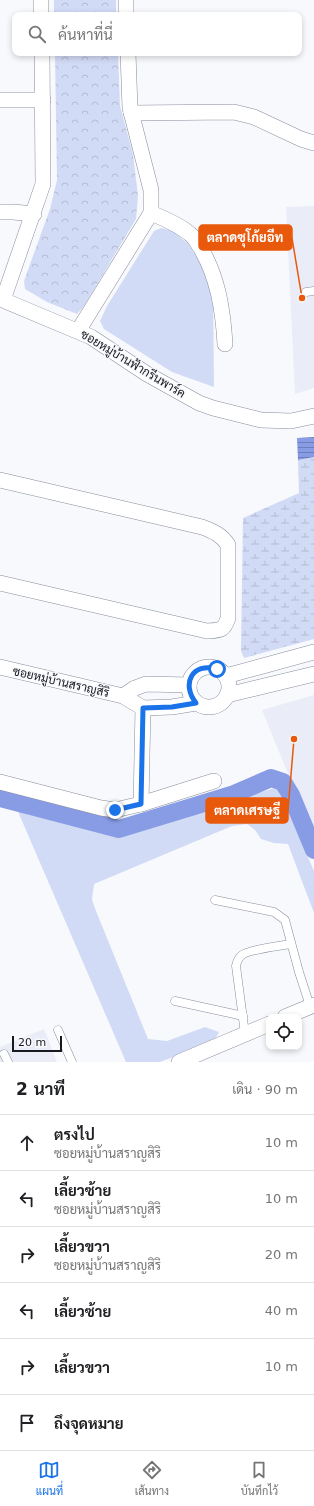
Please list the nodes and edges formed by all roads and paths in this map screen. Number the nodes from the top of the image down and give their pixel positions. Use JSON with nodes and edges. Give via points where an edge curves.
{"nodes":[{"id":1,"x":41,"y":0,"type":"edge"},
{"id":2,"x":126,"y":0,"type":"edge"},
{"id":3,"x":41,"y":12,"type":"edge"},
{"id":4,"x":126,"y":12,"type":"edge"},
{"id":5,"x":42,"y":56,"type":"edge"},
{"id":6,"x":128,"y":56,"type":"edge"},
{"id":7,"x":0,"y":100,"type":"edge"},
{"id":8,"x":43,"y":100,"type":"junction"},
{"id":9,"x":131,"y":113,"type":"junction"},
{"id":10,"x":314,"y":143,"type":"edge"},
{"id":11,"x":0,"y":212,"type":"edge"},
{"id":12,"x":151,"y":213,"type":"junction"},
{"id":13,"x":34,"y":214,"type":"junction"},
{"id":14,"x":1,"y":300,"type":"edge"},
{"id":15,"x":78,"y":331,"type":"junction"},
{"id":16,"x":226,"y":344,"type":"dead end"},
{"id":17,"x":314,"y":416,"type":"edge"},
{"id":18,"x":0,"y":480,"type":"edge"},
{"id":19,"x":0,"y":583,"type":"edge"},
{"id":20,"x":314,"y":652,"type":"edge"},
{"id":21,"x":0,"y":667,"type":"edge"},
{"id":22,"x":314,"y":674,"type":"edge"},
{"id":23,"x":226,"y":676,"type":"junction"},
{"id":24,"x":189,"y":685,"type":"junction"},
{"id":25,"x":227,"y":695,"type":"junction"},
{"id":26,"x":122,"y":696,"type":"junction"},
{"id":27,"x":196,"y":703,"type":"junction"},
{"id":28,"x":143,"y":708,"type":"junction"},
{"id":29,"x":214,"y":781,"type":"dead end"},
{"id":30,"x":0,"y":782,"type":"edge"},
{"id":31,"x":141,"y":804,"type":"junction"},
{"id":32,"x":215,"y":900,"type":"dead end"},
{"id":33,"x":291,"y":944,"type":"junction"},
{"id":34,"x":175,"y":1001,"type":"dead end"},
{"id":35,"x":312,"y":1005,"type":"edge"},
{"id":36,"x":292,"y":1014,"type":"edge"},
{"id":37,"x":243,"y":1016,"type":"junction"},
{"id":38,"x":266,"y":1025,"type":"edge"},
{"id":39,"x":58,"y":1030,"type":"dead end"},
{"id":40,"x":245,"y":1034,"type":"junction"},
{"id":41,"x":72,"y":1062,"type":"edge"},
{"id":42,"x":179,"y":1062,"type":"edge"}],
"edges":[{"from":1,"to":3,"type":"street"},
{"from":2,"to":4,"type":"street"},
{"from":5,"to":8,"type":"street","name":"ซอยหมู่บ้านฟ้ากรีนพาร์ค"},
{"from":6,"to":9,"type":"street"},
{"from":7,"to":8,"type":"street"},
{"from":8,"to":13,"type":"street","name":"ซอยหมู่บ้านฟ้ากรีนพาร์ค","via":[[43,184]]},
{"from":9,"to":10,"type":"street","via":[[234,112],[254,117],[301,140]]},
{"from":9,"to":12,"type":"street","via":[[151,190]]},
{"from":11,"to":13,"type":"street"},
{"from":12,"to":15,"type":"street"},
{"from":12,"to":16,"type":"street","via":[[174,223],[193,236],[209,261],[219,292]]},
{"from":13,"to":14,"type":"street","name":"ซอยหมู่บ้านฟ้ากรีนพาร์ค"},
{"from":14,"to":15,"type":"street","name":"ซอยหมู่บ้านฟ้ากรีนพาร์ค"},
{"from":15,"to":17,"type":"street","name":"ซอยหมู่บ้านฟ้ากรีนพาร์ค","via":[[147,374],[213,408],[261,420],[291,421]]},
{"from":18,"to":19,"type":"street","via":[[202,527],[218,534],[228,545],[228,618],[220,630],[207,631]]},
{"from":20,"to":23,"type":"street"},
{"from":21,"to":26,"type":"street","name":"ซอยหมู่บ้านสราญสิริ"},
{"from":22,"to":25,"type":"street"},
{"from":23,"to":24,"type":"street","via":[[217,669],[205,668],[194,674]]},
{"from":23,"to":25,"type":"street","via":[[229,689]]},
{"from":24,"to":26,"type":"street","name":"ซอยหมู่บ้านสราญสิริ","via":[[146,684]]},
{"from":24,"to":27,"type":"street","via":[[191,697]]},
{"from":25,"to":27,"type":"street","via":[[224,700],[213,706],[207,707]]},
{"from":26,"to":28,"type":"street","name":"ซอยหมู่บ้านสราญสิริ"},
{"from":27,"to":28,"type":"street"},
{"from":28,"to":31,"type":"street"},
{"from":29,"to":31,"type":"street"},
{"from":30,"to":31,"type":"street","via":[[101,808],[115,810]]},
{"from":32,"to":33,"type":"lane","via":[[274,912],[285,920]]},
{"from":33,"to":35,"type":"lane"},
{"from":33,"to":37,"type":"lane","via":[[249,952],[237,960]]},
{"from":34,"to":37,"type":"lane"},
{"from":35,"to":36,"type":"street"},
{"from":37,"to":40,"type":"lane"},
{"from":38,"to":40,"type":"street"},
{"from":39,"to":41,"type":"lane"},
{"from":40,"to":42,"type":"street"}]}
